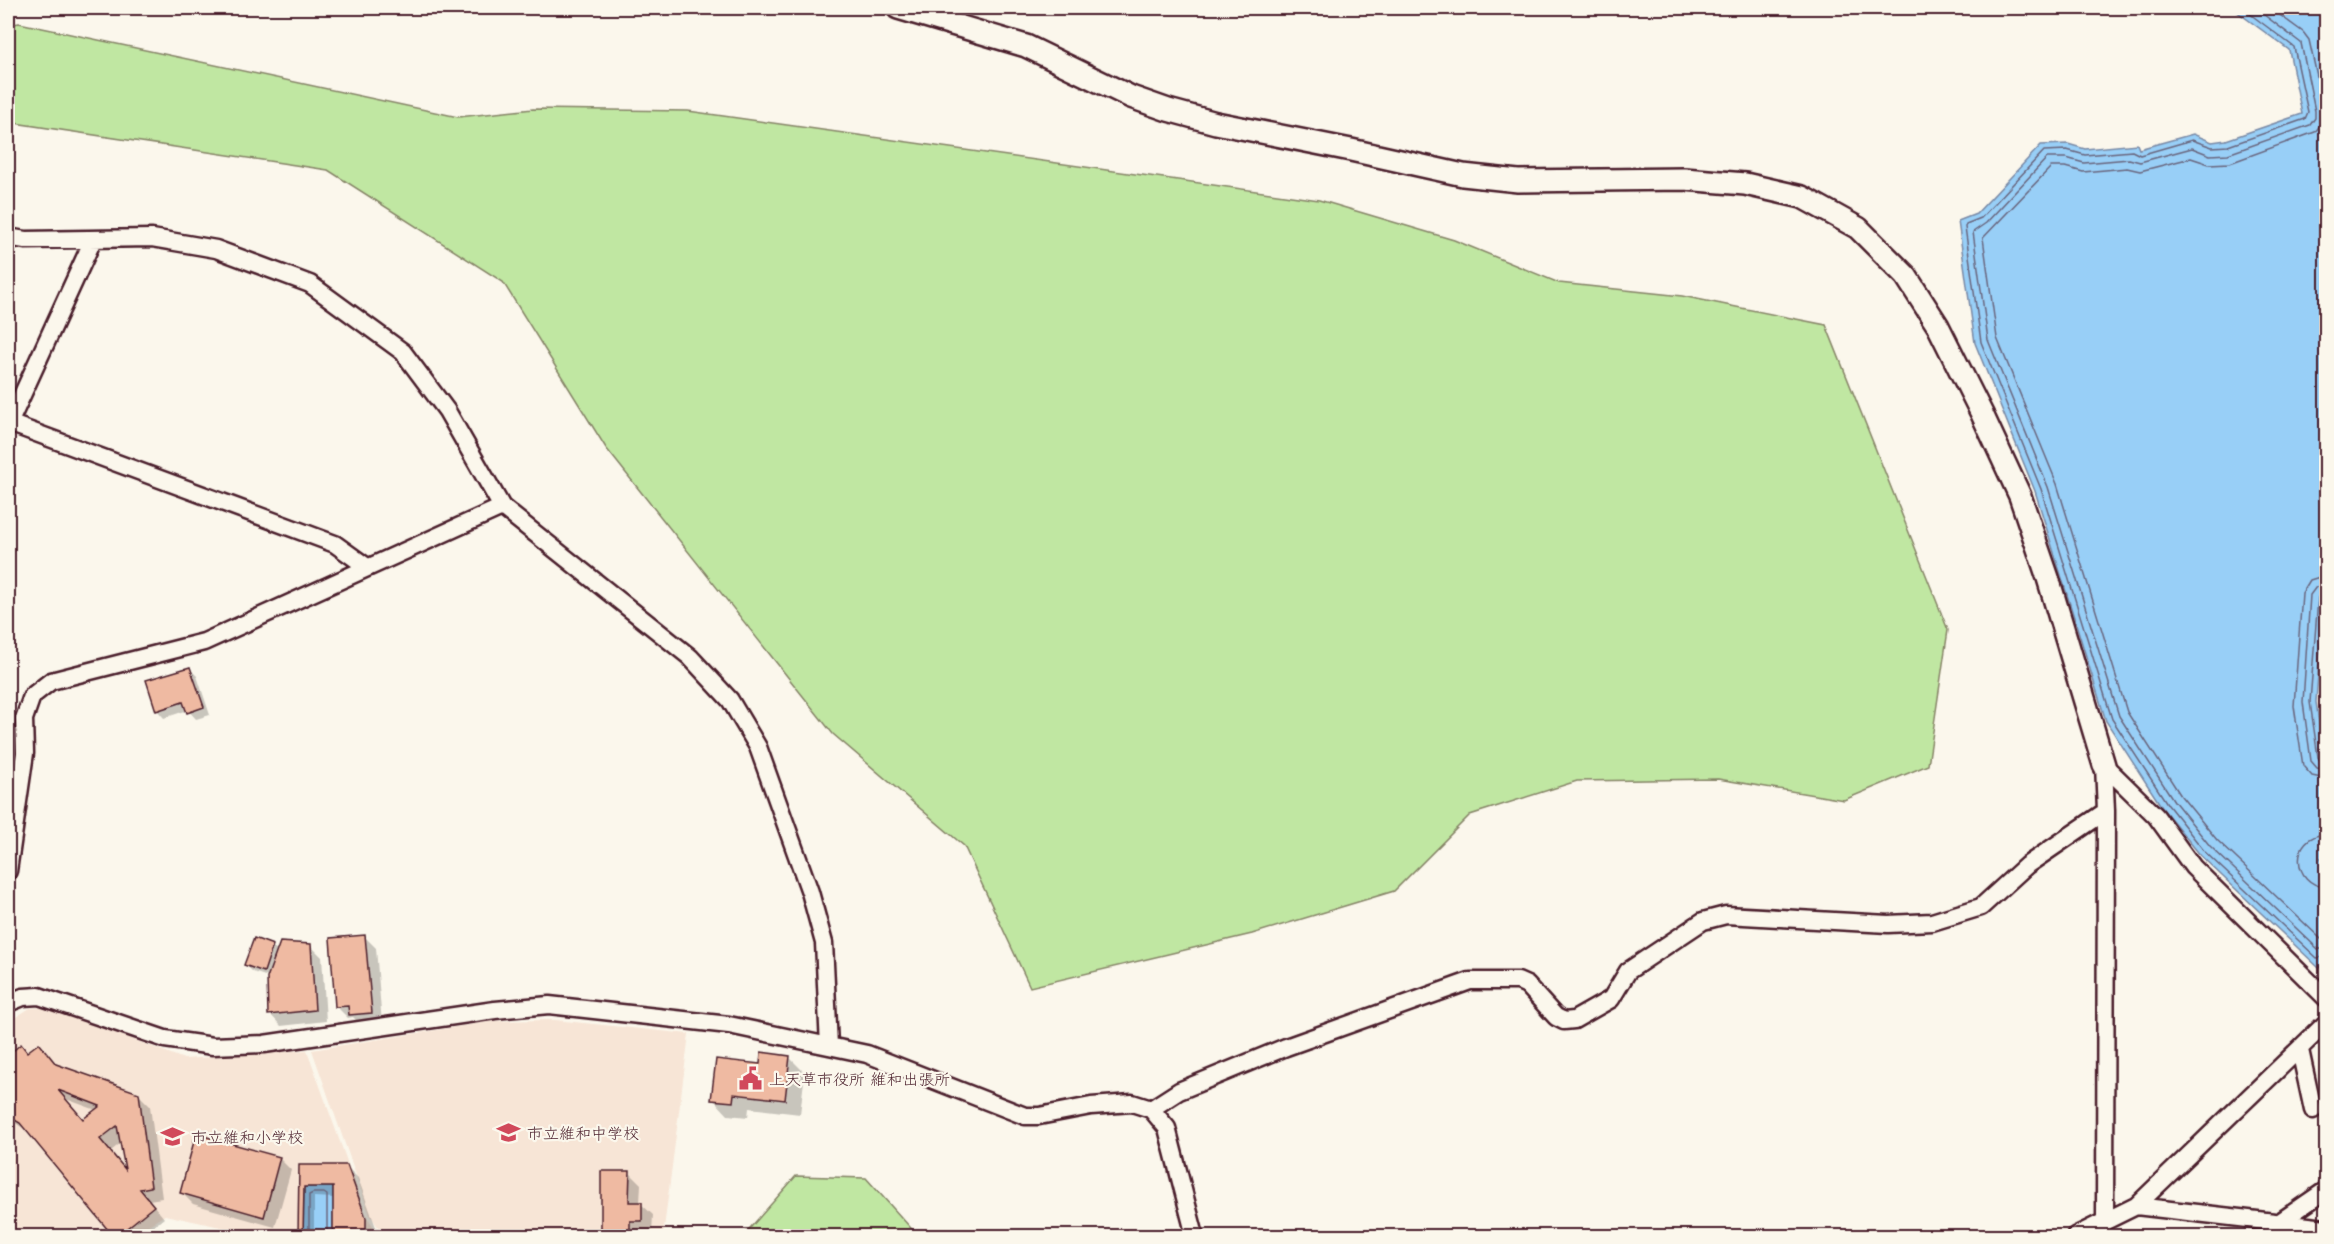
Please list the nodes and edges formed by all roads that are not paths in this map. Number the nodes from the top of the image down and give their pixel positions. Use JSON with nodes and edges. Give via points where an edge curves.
{"nodes":[{"id":1,"x":898,"y":8,"type":"edge"},
{"id":2,"x":8,"y":237,"type":"edge"},
{"id":3,"x":93,"y":240,"type":"junction"},
{"id":4,"x":8,"y":424,"type":"edge"},
{"id":5,"x":502,"y":507,"type":"junction"},
{"id":6,"x":367,"y":567,"type":"junction"},
{"id":7,"x":2104,"y":765,"type":"junction"},
{"id":8,"x":2106,"y":811,"type":"junction"},
{"id":9,"x":8,"y":871,"type":"edge"},
{"id":10,"x":2326,"y":998,"type":"edge"},
{"id":11,"x":8,"y":1000,"type":"edge"},
{"id":12,"x":2326,"y":1023,"type":"edge"},
{"id":13,"x":829,"y":1046,"type":"junction"},
{"id":14,"x":2300,"y":1050,"type":"junction"},
{"id":15,"x":1151,"y":1108,"type":"junction"},
{"id":16,"x":2313,"y":1110,"type":"dead end"},
{"id":17,"x":2326,"y":1190,"type":"edge"},
{"id":18,"x":2136,"y":1206,"type":"junction"},
{"id":19,"x":2105,"y":1220,"type":"junction"},
{"id":20,"x":2326,"y":1228,"type":"edge"},
{"id":21,"x":2279,"y":1229,"type":"edge"},
{"id":22,"x":1195,"y":1236,"type":"edge"},
{"id":23,"x":2075,"y":1236,"type":"edge"},
{"id":24,"x":2096,"y":1236,"type":"edge"}],
"edges":[{"from":1,"to":7,"type":"street","via":[[1026,46],[1131,97],[1216,123],[1463,175],[1518,181],[1684,178],[1745,184],[1803,197],[1858,228],[1906,276],[1938,326],[2020,496]]},
{"from":2,"to":3,"type":"street"},
{"from":3,"to":4,"type":"street"},
{"from":3,"to":5,"type":"street","via":[[152,238],[216,249],[310,284],[404,352],[447,411]]},
{"from":4,"to":6,"type":"street","via":[[335,544]]},
{"from":5,"to":6,"type":"street"},
{"from":5,"to":13,"type":"street","via":[[690,657],[730,700],[758,747],[810,892],[824,943]]},
{"from":6,"to":9,"type":"street","via":[[204,642],[51,681],[32,696],[24,719],[25,753]]},
{"from":7,"to":8,"type":"street"},
{"from":7,"to":10,"type":"street","via":[[2156,816],[2193,867]]},
{"from":8,"to":15,"type":"street","via":[[2028,866],[1981,907],[1932,922],[1888,924],[1726,915],[1703,921],[1628,971],[1611,999],[1574,1020],[1556,1017],[1527,985],[1518,981],[1470,981],[1286,1047],[1179,1091]]},
{"from":8,"to":19,"type":"street"},
{"from":11,"to":13,"type":"street","via":[[39,996],[165,1039],[213,1046],[264,1044],[549,1005],[729,1025]]},
{"from":12,"to":14,"type":"street"},
{"from":13,"to":15,"type":"street","via":[[867,1054],[1025,1116],[1132,1103]]},
{"from":14,"to":16,"type":"street"},
{"from":14,"to":18,"type":"street"},
{"from":15,"to":22,"type":"street","via":[[1167,1128]]},
{"from":17,"to":21,"type":"street"},
{"from":18,"to":19,"type":"street"},
{"from":18,"to":21,"type":"street"},
{"from":19,"to":23,"type":"street"},
{"from":19,"to":24,"type":"street"},
{"from":20,"to":21,"type":"street"}]}
